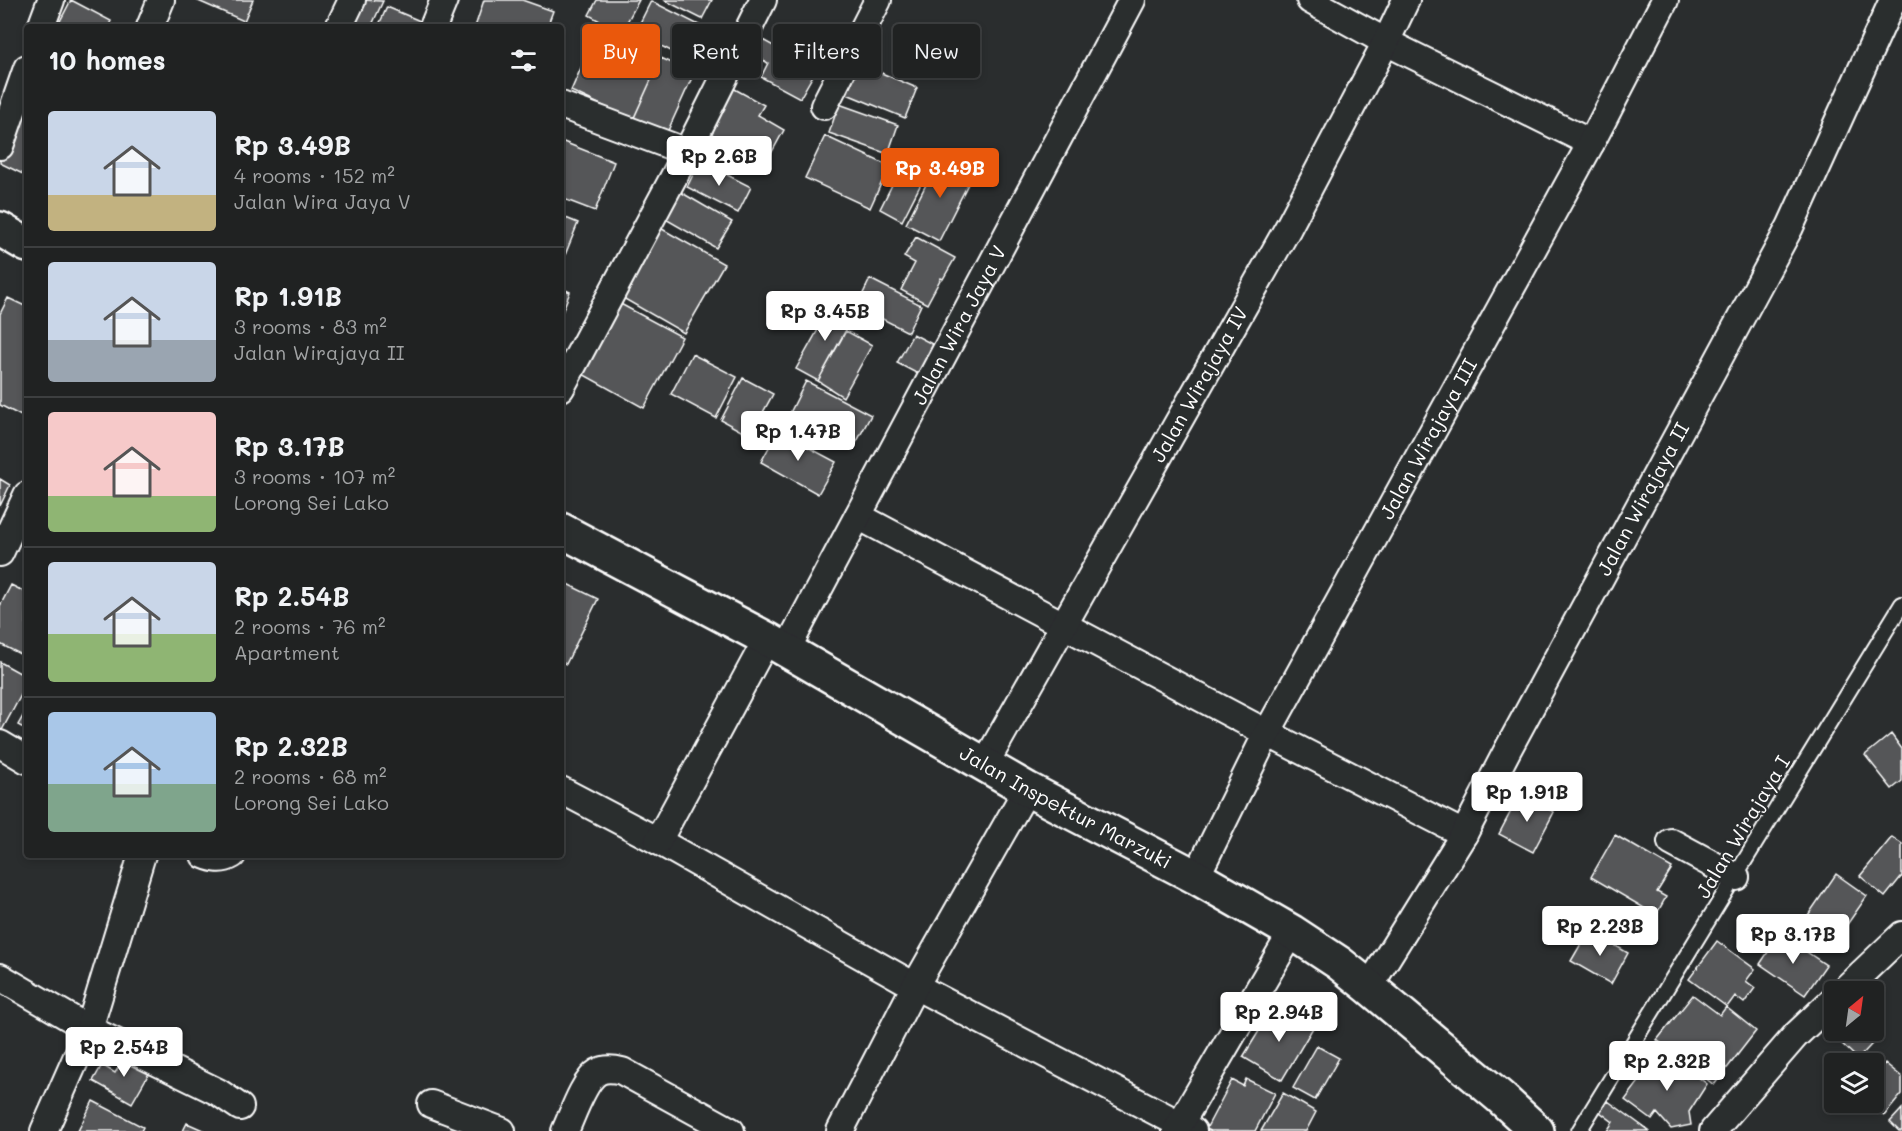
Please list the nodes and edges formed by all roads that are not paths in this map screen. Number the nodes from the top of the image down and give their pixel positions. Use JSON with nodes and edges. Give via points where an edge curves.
{"nodes":[{"id":1,"x":51,"y":0,"type":"edge"},
{"id":2,"x":161,"y":0,"type":"edge"},
{"id":3,"x":352,"y":0,"type":"edge"},
{"id":4,"x":444,"y":0,"type":"edge"},
{"id":5,"x":764,"y":0,"type":"edge"},
{"id":6,"x":878,"y":0,"type":"edge"},
{"id":7,"x":1132,"y":0,"type":"edge"},
{"id":8,"x":1310,"y":0,"type":"edge"},
{"id":9,"x":1406,"y":0,"type":"edge"},
{"id":10,"x":1665,"y":0,"type":"edge"},
{"id":11,"x":1893,"y":0,"type":"edge"},
{"id":12,"x":42,"y":24,"type":"edge"},
{"id":13,"x":151,"y":24,"type":"edge"},
{"id":14,"x":340,"y":24,"type":"edge"},
{"id":15,"x":434,"y":24,"type":"edge"},
{"id":16,"x":1386,"y":42,"type":"junction"},
{"id":17,"x":24,"y":77,"type":"edge"},
{"id":18,"x":564,"y":106,"type":"edge"},
{"id":19,"x":824,"y":106,"type":"dead end"},
{"id":20,"x":1591,"y":142,"type":"junction"},
{"id":21,"x":0,"y":146,"type":"edge"},
{"id":22,"x":687,"y":152,"type":"junction"},
{"id":23,"x":0,"y":229,"type":"edge"},
{"id":24,"x":24,"y":243,"type":"edge"},
{"id":25,"x":564,"y":382,"type":"edge"},
{"id":26,"x":24,"y":501,"type":"edge"},
{"id":27,"x":858,"y":516,"type":"junction"},
{"id":28,"x":564,"y":532,"type":"edge"},
{"id":29,"x":0,"y":553,"type":"edge"},
{"id":30,"x":1902,"y":604,"type":"edge"},
{"id":31,"x":1063,"y":626,"type":"junction"},
{"id":32,"x":776,"y":645,"type":"junction"},
{"id":33,"x":1267,"y":733,"type":"junction"},
{"id":34,"x":0,"y":744,"type":"edge"},
{"id":35,"x":24,"y":758,"type":"edge"},
{"id":36,"x":985,"y":764,"type":"junction"},
{"id":37,"x":1027,"y":789,"type":"junction"},
{"id":38,"x":564,"y":792,"type":"edge"},
{"id":39,"x":1464,"y":834,"type":"junction"},
{"id":40,"x":658,"y":841,"type":"junction"},
{"id":41,"x":1671,"y":842,"type":"dead end"},
{"id":42,"x":141,"y":858,"type":"edge"},
{"id":43,"x":1196,"y":877,"type":"junction"},
{"id":44,"x":1736,"y":878,"type":"junction"},
{"id":45,"x":1292,"y":932,"type":"junction"},
{"id":46,"x":1902,"y":935,"type":"edge"},
{"id":47,"x":0,"y":977,"type":"edge"},
{"id":48,"x":1854,"y":981,"type":"edge"},
{"id":49,"x":915,"y":986,"type":"junction"},
{"id":50,"x":1369,"y":987,"type":"junction"},
{"id":51,"x":1824,"y":1008,"type":"edge"},
{"id":52,"x":89,"y":1029,"type":"junction"},
{"id":53,"x":432,"y":1104,"type":"dead end"},
{"id":54,"x":240,"y":1107,"type":"dead end"},
{"id":55,"x":1183,"y":1129,"type":"edge"},
{"id":56,"x":44,"y":1131,"type":"edge"},
{"id":57,"x":502,"y":1131,"type":"edge"},
{"id":58,"x":565,"y":1131,"type":"edge"},
{"id":59,"x":731,"y":1131,"type":"edge"},
{"id":60,"x":840,"y":1131,"type":"edge"},
{"id":61,"x":1537,"y":1131,"type":"edge"},
{"id":62,"x":1579,"y":1131,"type":"edge"},
{"id":63,"x":1713,"y":1131,"type":"edge"}],
"edges":[{"from":1,"to":12,"type":"street"},
{"from":2,"to":13,"type":"street"},
{"from":3,"to":14,"type":"street"},
{"from":4,"to":15,"type":"street"},
{"from":5,"to":22,"type":"street"},
{"from":6,"to":19,"type":"street"},
{"from":7,"to":27,"type":"street","name":"Jalan Wira Jaya V"},
{"from":8,"to":16,"type":"street"},
{"from":9,"to":16,"type":"street","name":"Jalan Wirajaya IV"},
{"from":10,"to":20,"type":"street","name":"Jalan Wirajaya III"},
{"from":11,"to":39,"type":"street","name":"Jalan Wirajaya II","via":[[1790,227]]},
{"from":16,"to":20,"type":"street"},
{"from":16,"to":31,"type":"street","name":"Jalan Wirajaya IV","via":[[1288,228]]},
{"from":17,"to":21,"type":"street"},
{"from":18,"to":22,"type":"street"},
{"from":20,"to":33,"type":"street","name":"Jalan Wirajaya III"},
{"from":22,"to":25,"type":"street"},
{"from":23,"to":24,"type":"street"},
{"from":26,"to":29,"type":"street"},
{"from":27,"to":31,"type":"street"},
{"from":27,"to":32,"type":"street","name":"Jalan Wira Jaya V"},
{"from":28,"to":32,"type":"street","name":"Jalan Inspektur Marzuki"},
{"from":30,"to":44,"type":"lane","name":"Jalan Wirajaya I"},
{"from":31,"to":33,"type":"street"},
{"from":31,"to":36,"type":"street","name":"Jalan Wirajaya IV"},
{"from":32,"to":36,"type":"street","name":"Jalan Inspektur Marzuki"},
{"from":32,"to":40,"type":"street","name":"Jalan Wira Jaya V"},
{"from":33,"to":39,"type":"street"},
{"from":33,"to":43,"type":"street","name":"Jalan Wirajaya III"},
{"from":34,"to":35,"type":"street"},
{"from":36,"to":37,"type":"street","name":"Jalan Inspektur Marzuki"},
{"from":37,"to":43,"type":"street","name":"Jalan Inspektur Marzuki"},
{"from":37,"to":49,"type":"street"},
{"from":38,"to":40,"type":"street"},
{"from":39,"to":50,"type":"street","name":"Jalan Wirajaya II"},
{"from":40,"to":49,"type":"street"},
{"from":41,"to":44,"type":"street"},
{"from":42,"to":52,"type":"street"},
{"from":43,"to":45,"type":"street","name":"Jalan Inspektur Marzuki"},
{"from":44,"to":62,"type":"lane","name":"Jalan Wirajaya I"},
{"from":45,"to":50,"type":"street","name":"Jalan Inspektur Marzuki"},
{"from":45,"to":55,"type":"street"},
{"from":46,"to":48,"type":"street"},
{"from":47,"to":52,"type":"street"},
{"from":49,"to":55,"type":"street"},
{"from":49,"to":60,"type":"street"},
{"from":50,"to":61,"type":"street","name":"Jalan Inspektur Marzuki"},
{"from":51,"to":63,"type":"street"},
{"from":52,"to":54,"type":"street","via":[[218,1092]]},
{"from":52,"to":56,"type":"street"},
{"from":53,"to":57,"type":"street"},
{"from":58,"to":59,"type":"street","via":[[589,1080],[610,1069],[622,1071]]}]}
